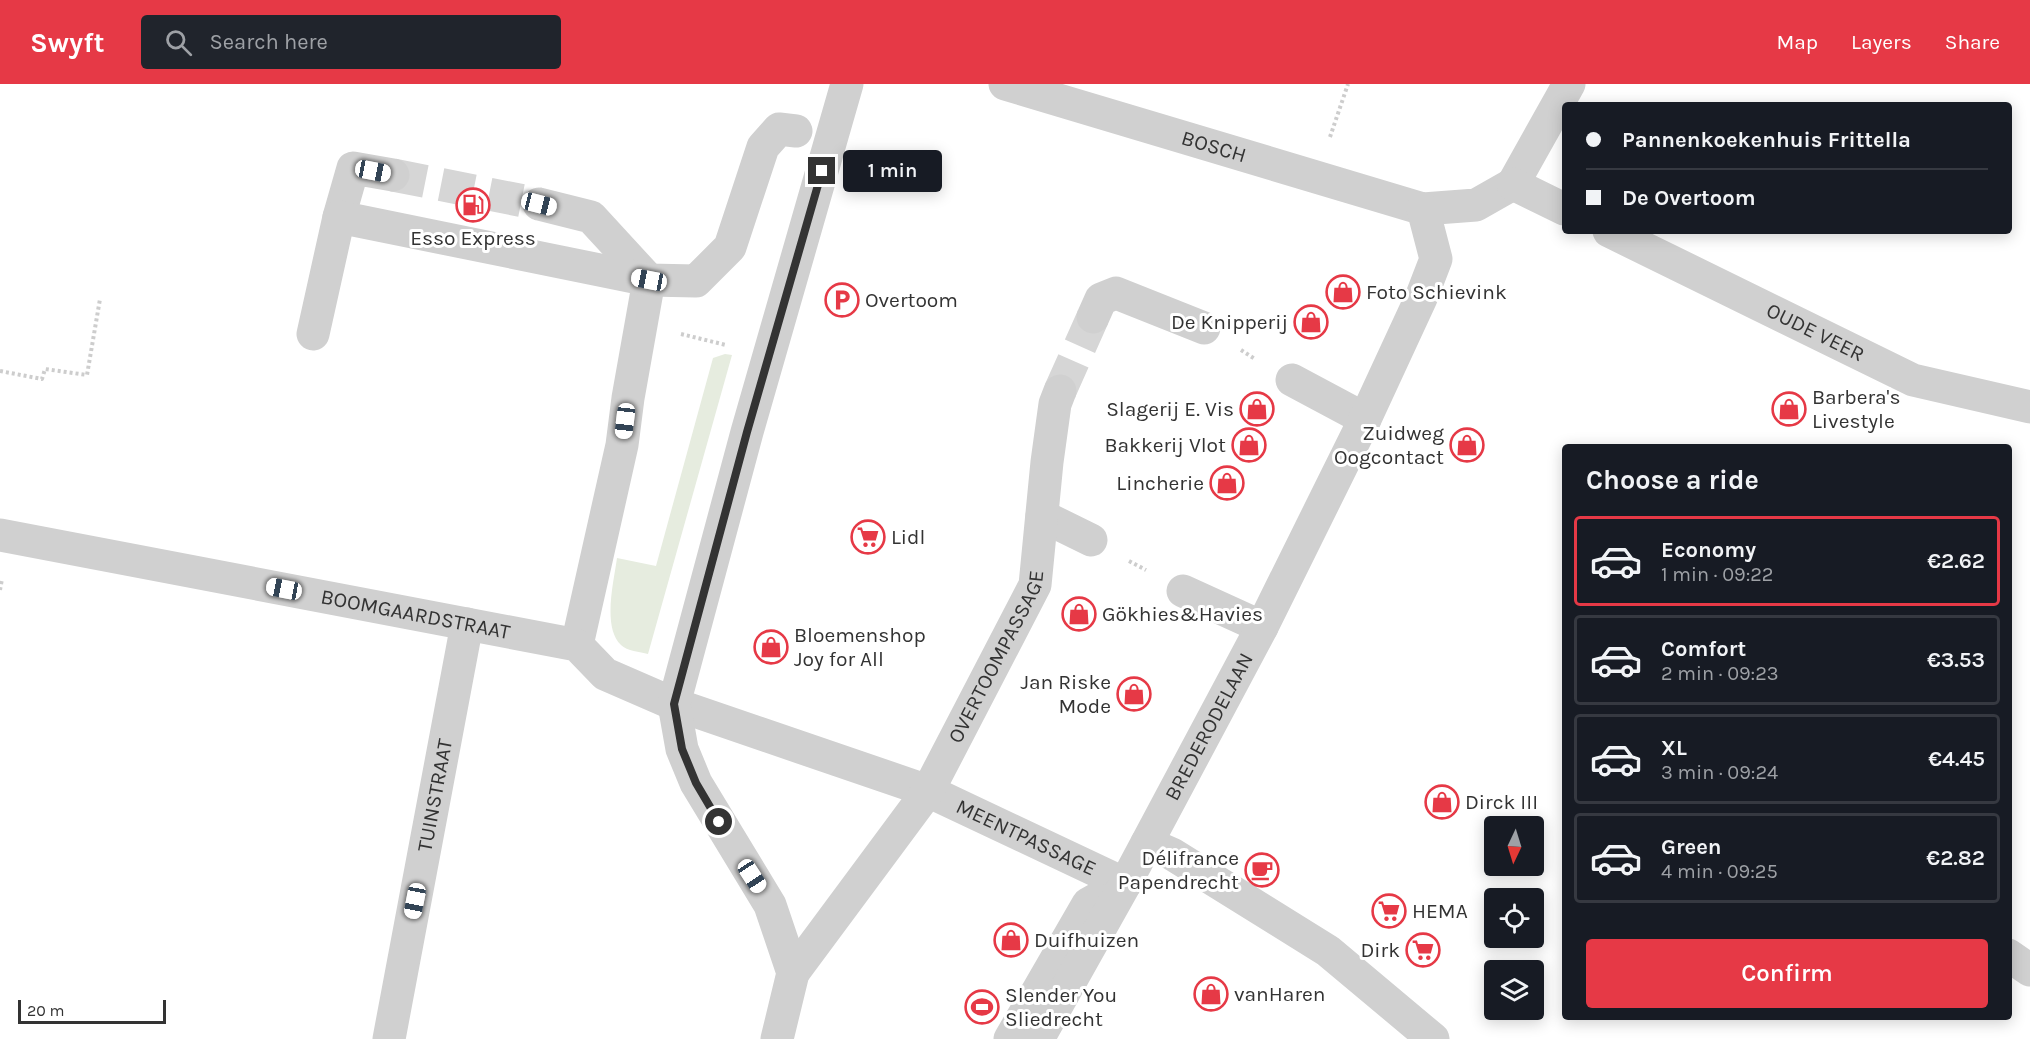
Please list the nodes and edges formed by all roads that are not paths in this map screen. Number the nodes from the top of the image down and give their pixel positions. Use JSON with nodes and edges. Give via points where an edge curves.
{"nodes":[{"id":1,"x":847,"y":84,"type":"edge"},
{"id":2,"x":1005,"y":84,"type":"edge"},
{"id":3,"x":1569,"y":84,"type":"edge"},
{"id":4,"x":796,"y":130,"type":"dead end"},
{"id":5,"x":393,"y":175,"type":"tunnel mouth"},
{"id":6,"x":1513,"y":184,"type":"junction"},
{"id":7,"x":539,"y":204,"type":"tunnel mouth"},
{"id":8,"x":1562,"y":208,"type":"edge"},
{"id":9,"x":1423,"y":209,"type":"junction"},
{"id":10,"x":339,"y":217,"type":"junction"},
{"id":11,"x":1615,"y":234,"type":"edge"},
{"id":12,"x":649,"y":280,"type":"junction"},
{"id":13,"x":1093,"y":316,"type":"tunnel mouth"},
{"id":14,"x":1204,"y":328,"type":"road end"},
{"id":15,"x":313,"y":334,"type":"dead end"},
{"id":16,"x":1292,"y":380,"type":"road end"},
{"id":17,"x":1060,"y":391,"type":"tunnel mouth"},
{"id":18,"x":2030,"y":407,"type":"edge"},
{"id":19,"x":1365,"y":418,"type":"junction"},
{"id":20,"x":1042,"y":516,"type":"junction"},
{"id":21,"x":0,"y":535,"type":"edge"},
{"id":22,"x":1091,"y":540,"type":"road end"},
{"id":23,"x":1183,"y":591,"type":"road end"},
{"id":24,"x":467,"y":624,"type":"junction"},
{"id":25,"x":1262,"y":627,"type":"junction"},
{"id":26,"x":577,"y":645,"type":"junction"},
{"id":27,"x":674,"y":704,"type":"junction"},
{"id":28,"x":928,"y":790,"type":"junction"},
{"id":29,"x":1147,"y":843,"type":"junction"},
{"id":30,"x":1125,"y":884,"type":"junction"},
{"id":31,"x":2012,"y":958,"type":"edge"},
{"id":32,"x":2030,"y":970,"type":"edge"},
{"id":33,"x":793,"y":973,"type":"junction"},
{"id":34,"x":388,"y":1039,"type":"edge"},
{"id":35,"x":777,"y":1039,"type":"edge"},
{"id":36,"x":1010,"y":1039,"type":"edge"},
{"id":37,"x":1038,"y":1039,"type":"edge"},
{"id":38,"x":1433,"y":1039,"type":"edge"}],
"edges":[{"from":1,"to":27,"type":"street"},
{"from":2,"to":9,"type":"street","name":"BOSCH"},
{"from":3,"to":6,"type":"street"},
{"from":4,"to":12,"type":"street","via":[[778,129],[764,147],[730,247],[696,281]]},
{"from":5,"to":10,"type":"street","via":[[353,168]]},
{"from":6,"to":8,"type":"street"},
{"from":6,"to":9,"type":"street","via":[[1476,206]]},
{"from":7,"to":12,"type":"street","via":[[591,217]]},
{"from":9,"to":19,"type":"street","name":"BREDERODELAAN","via":[[1436,259]]},
{"from":10,"to":12,"type":"street"},
{"from":10,"to":15,"type":"street"},
{"from":11,"to":18,"type":"street","name":"OUDE VEER","via":[[1913,380]]},
{"from":12,"to":26,"type":"street","via":[[622,445]]},
{"from":13,"to":14,"type":"street","via":[[1101,299],[1116,293]]},
{"from":16,"to":19,"type":"street"},
{"from":17,"to":20,"type":"street","name":"OVERTOOMPASSAGE","via":[[1055,404]]},
{"from":19,"to":25,"type":"street","name":"BREDERODELAAN"},
{"from":20,"to":22,"type":"street"},
{"from":20,"to":28,"type":"street","name":"OVERTOOMPASSAGE","via":[[1035,585]]},
{"from":21,"to":24,"type":"street","name":"BOOMGAARDSTRAAT"},
{"from":23,"to":25,"type":"street"},
{"from":24,"to":26,"type":"street","name":"BOOMGAARDSTRAAT"},
{"from":24,"to":34,"type":"street","name":"TUINSTRAAT"},
{"from":25,"to":29,"type":"street","name":"BREDERODELAAN"},
{"from":26,"to":27,"type":"street","via":[[605,674]]},
{"from":27,"to":28,"type":"street"},
{"from":27,"to":33,"type":"street","via":[[682,749],[696,783],[770,905]]},
{"from":28,"to":30,"type":"street","name":"MEENTPASSAGE"},
{"from":28,"to":33,"type":"street","name":"OVERTOOMPASSAGE"},
{"from":29,"to":30,"type":"street","name":"BREDERODELAAN"},
{"from":29,"to":38,"type":"street","via":[[1172,854],[1328,951]]},
{"from":30,"to":36,"type":"street","via":[[1088,904]]},
{"from":30,"to":37,"type":"street","name":"BREDERODELAAN"},
{"from":31,"to":32,"type":"street"},
{"from":33,"to":35,"type":"street"}]}
